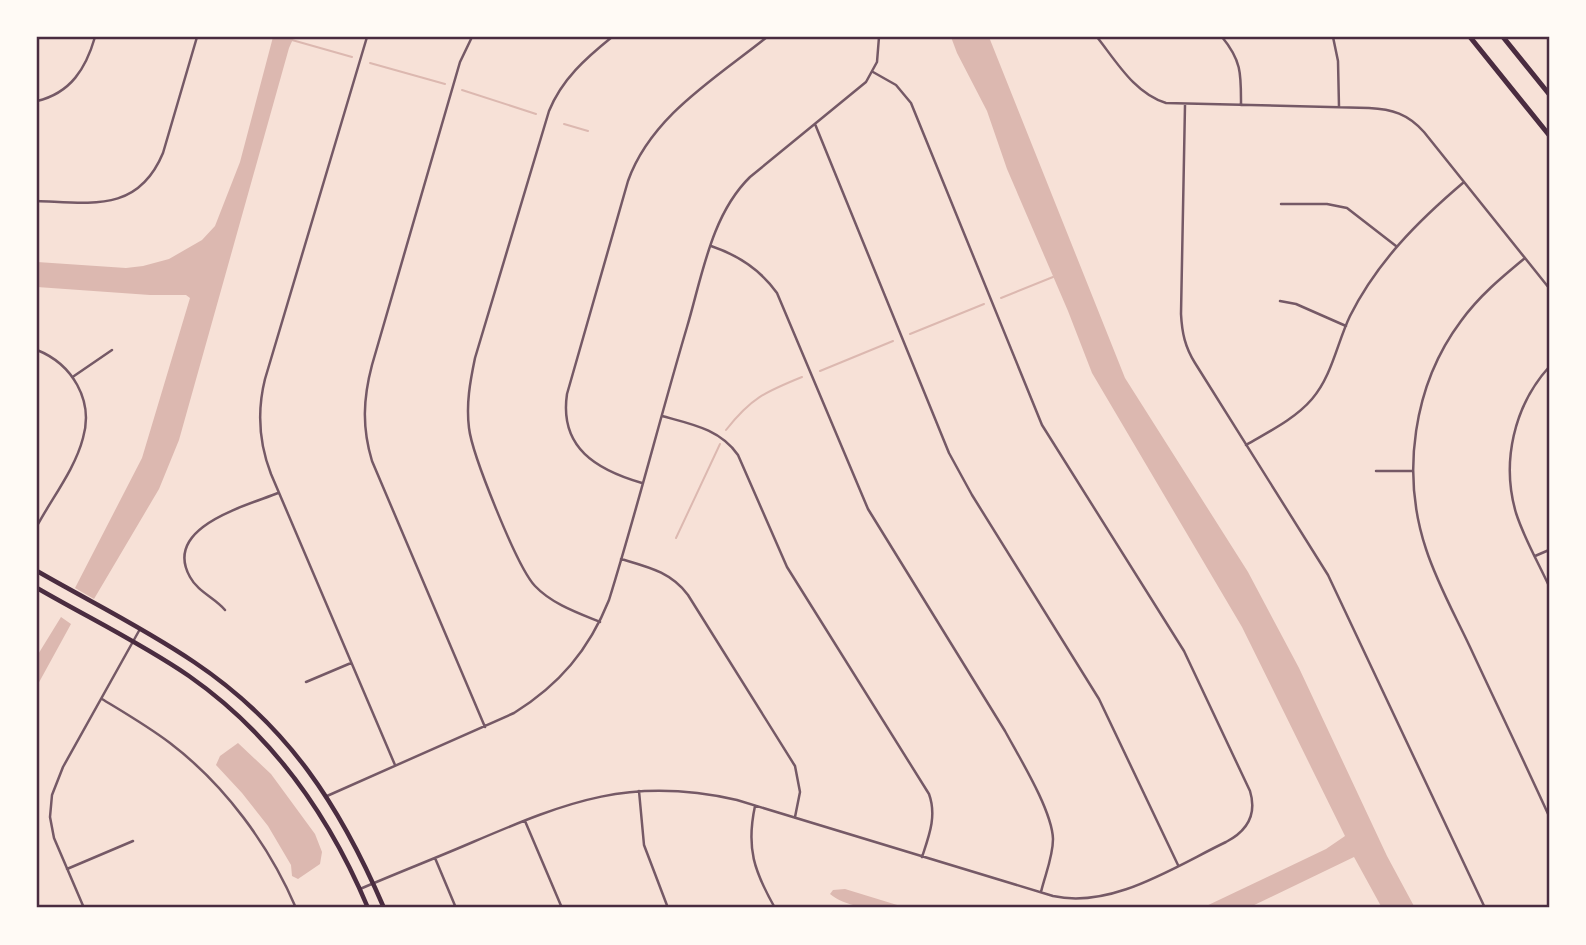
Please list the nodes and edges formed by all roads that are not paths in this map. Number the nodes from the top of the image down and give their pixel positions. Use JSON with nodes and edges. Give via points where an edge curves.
{"nodes":[{"id":1,"x":95,"y":37,"type":"edge"},
{"id":2,"x":197,"y":37,"type":"edge"},
{"id":3,"x":366,"y":37,"type":"edge"},
{"id":4,"x":472,"y":37,"type":"edge"},
{"id":5,"x":612,"y":37,"type":"edge"},
{"id":6,"x":767,"y":37,"type":"edge"},
{"id":7,"x":879,"y":37,"type":"edge"},
{"id":8,"x":1097,"y":37,"type":"edge"},
{"id":9,"x":1222,"y":37,"type":"edge"},
{"id":10,"x":1333,"y":37,"type":"edge"},
{"id":11,"x":1470,"y":37,"type":"edge"},
{"id":12,"x":1503,"y":37,"type":"edge"},
{"id":13,"x":873,"y":72,"type":"junction"},
{"id":14,"x":1549,"y":94,"type":"edge"},
{"id":15,"x":37,"y":101,"type":"edge"},
{"id":16,"x":1185,"y":105,"type":"junction"},
{"id":17,"x":1241,"y":105,"type":"junction"},
{"id":18,"x":1339,"y":107,"type":"junction"},
{"id":19,"x":815,"y":124,"type":"junction"},
{"id":20,"x":1549,"y":135,"type":"edge"},
{"id":21,"x":1464,"y":182,"type":"junction"},
{"id":22,"x":37,"y":201,"type":"edge"},
{"id":23,"x":1281,"y":204,"type":"dead end"},
{"id":24,"x":711,"y":246,"type":"junction"},
{"id":25,"x":1396,"y":246,"type":"junction"},
{"id":26,"x":1525,"y":258,"type":"junction"},
{"id":27,"x":1549,"y":288,"type":"edge"},
{"id":28,"x":1280,"y":301,"type":"dead end"},
{"id":29,"x":1346,"y":326,"type":"junction"},
{"id":30,"x":37,"y":350,"type":"edge"},
{"id":31,"x":112,"y":350,"type":"dead end"},
{"id":32,"x":1549,"y":367,"type":"edge"},
{"id":33,"x":74,"y":376,"type":"junction"},
{"id":34,"x":661,"y":416,"type":"junction"},
{"id":35,"x":1246,"y":445,"type":"junction"},
{"id":36,"x":1376,"y":471,"type":"dead end"},
{"id":37,"x":1412,"y":471,"type":"junction"},
{"id":38,"x":642,"y":483,"type":"junction"},
{"id":39,"x":278,"y":493,"type":"junction"},
{"id":40,"x":37,"y":526,"type":"edge"},
{"id":41,"x":1549,"y":550,"type":"edge"},
{"id":42,"x":1535,"y":556,"type":"junction"},
{"id":43,"x":621,"y":559,"type":"junction"},
{"id":44,"x":37,"y":571,"type":"edge"},
{"id":45,"x":1549,"y":586,"type":"edge"},
{"id":46,"x":37,"y":588,"type":"edge"},
{"id":47,"x":225,"y":610,"type":"dead end"},
{"id":48,"x":600,"y":622,"type":"junction"},
{"id":49,"x":140,"y":629,"type":"junction"},
{"id":50,"x":133,"y":642,"type":"junction"},
{"id":51,"x":351,"y":663,"type":"junction"},
{"id":52,"x":306,"y":682,"type":"dead end"},
{"id":53,"x":102,"y":699,"type":"junction"},
{"id":54,"x":485,"y":727,"type":"junction"},
{"id":55,"x":395,"y":765,"type":"junction"},
{"id":56,"x":639,"y":791,"type":"junction"},
{"id":57,"x":327,"y":796,"type":"junction"},
{"id":58,"x":755,"y":806,"type":"junction"},
{"id":59,"x":1549,"y":816,"type":"edge"},
{"id":60,"x":795,"y":817,"type":"junction"},
{"id":61,"x":525,"y":820,"type":"junction"},
{"id":62,"x":134,"y":841,"type":"dead end"},
{"id":63,"x":922,"y":857,"type":"junction"},
{"id":64,"x":435,"y":858,"type":"junction"},
{"id":65,"x":1178,"y":865,"type":"junction"},
{"id":66,"x":67,"y":869,"type":"junction"},
{"id":67,"x":373,"y":884,"type":"junction"},
{"id":68,"x":360,"y":889,"type":"junction"},
{"id":69,"x":1041,"y":892,"type":"junction"},
{"id":70,"x":84,"y":908,"type":"edge"},
{"id":71,"x":296,"y":908,"type":"edge"},
{"id":72,"x":368,"y":908,"type":"edge"},
{"id":73,"x":384,"y":908,"type":"edge"},
{"id":74,"x":456,"y":908,"type":"edge"},
{"id":75,"x":562,"y":908,"type":"edge"},
{"id":76,"x":668,"y":908,"type":"edge"},
{"id":77,"x":775,"y":908,"type":"edge"},
{"id":78,"x":1485,"y":908,"type":"edge"}],
"edges":[{"from":1,"to":15,"type":"street","via":[[77,78],[60,92]]},
{"from":2,"to":22,"type":"street","via":[[163,153],[147,180],[130,194],[105,203]]},
{"from":3,"to":39,"type":"street","via":[[262,394],[261,439]]},
{"from":4,"to":54,"type":"street","via":[[460,62],[372,365],[364,409],[372,461]]},
{"from":5,"to":48,"type":"street","via":[[575,70],[549,111],[475,359],[468,401],[469,431],[477,459],[527,575],[548,597]]},
{"from":6,"to":38,"type":"street","via":[[665,120],[641,151],[628,181],[567,394],[568,423],[581,450],[602,469]]},
{"from":7,"to":13,"type":"street"},
{"from":8,"to":16,"type":"street","via":[[1145,93]]},
{"from":9,"to":17,"type":"street","via":[[1240,66]]},
{"from":10,"to":18,"type":"street"},
{"from":11,"to":20,"type":"highway"},
{"from":12,"to":14,"type":"highway"},
{"from":13,"to":19,"type":"street"},
{"from":13,"to":65,"type":"street","via":[[901,89],[914,109],[1042,425],[1184,651],[1250,791],[1252,814],[1241,832]]},
{"from":16,"to":17,"type":"street"},
{"from":16,"to":35,"type":"street","via":[[1182,331],[1191,357]]},
{"from":17,"to":18,"type":"street"},
{"from":18,"to":21,"type":"street","via":[[1385,109],[1405,115]]},
{"from":19,"to":24,"type":"street","via":[[739,189]]},
{"from":19,"to":65,"type":"street","via":[[949,453],[1099,699]]},
{"from":21,"to":25,"type":"street"},
{"from":21,"to":26,"type":"street"},
{"from":23,"to":25,"type":"street","via":[[1347,208]]},
{"from":24,"to":34,"type":"street"},
{"from":24,"to":69,"type":"street","via":[[751,266],[780,298],[868,509],[1022,762],[1052,834]]},
{"from":25,"to":29,"type":"street"},
{"from":26,"to":27,"type":"street"},
{"from":26,"to":37,"type":"street","via":[[1475,304],[1444,346],[1420,407]]},
{"from":28,"to":29,"type":"street"},
{"from":29,"to":35,"type":"street","via":[[1326,378],[1313,397],[1299,412]]},
{"from":30,"to":33,"type":"street"},
{"from":31,"to":33,"type":"street"},
{"from":32,"to":42,"type":"street","via":[[1522,409],[1511,452],[1513,501]]},
{"from":33,"to":40,"type":"street","via":[[84,404],[84,436]]},
{"from":34,"to":38,"type":"street"},
{"from":34,"to":63,"type":"street","via":[[709,430],[738,455],[787,567],[929,794],[933,820]]},
{"from":35,"to":78,"type":"street","via":[[1328,575]]},
{"from":36,"to":37,"type":"street"},
{"from":37,"to":59,"type":"street","via":[[1417,517],[1431,563]]},
{"from":38,"to":43,"type":"street"},
{"from":39,"to":47,"type":"street","via":[[206,523],[188,545],[185,562],[190,578]]},
{"from":39,"to":51,"type":"street"},
{"from":41,"to":42,"type":"street"},
{"from":42,"to":45,"type":"street"},
{"from":43,"to":48,"type":"street"},
{"from":43,"to":60,"type":"street","via":[[664,573],[688,595],[795,766],[800,792]]},
{"from":44,"to":49,"type":"main road"},
{"from":46,"to":50,"type":"main road"},
{"from":48,"to":54,"type":"street","via":[[582,653],[557,681],[530,703]]},
{"from":49,"to":50,"type":"street"},
{"from":49,"to":57,"type":"main road","via":[[197,663],[249,705],[295,753]]},
{"from":50,"to":53,"type":"street"},
{"from":50,"to":68,"type":"main road","via":[[202,686],[272,749],[315,806]]},
{"from":51,"to":52,"type":"street"},
{"from":51,"to":55,"type":"street"},
{"from":53,"to":66,"type":"street","via":[[62,767],[52,796],[52,831]]},
{"from":53,"to":71,"type":"street","via":[[170,743],[205,774],[248,824],[285,881]]},
{"from":54,"to":55,"type":"street"},
{"from":55,"to":57,"type":"street"},
{"from":56,"to":58,"type":"street","via":[[701,793]]},
{"from":56,"to":61,"type":"street","via":[[573,802]]},
{"from":56,"to":76,"type":"street","via":[[644,845]]},
{"from":57,"to":67,"type":"main road"},
{"from":58,"to":60,"type":"street"},
{"from":58,"to":77,"type":"street","via":[[752,854]]},
{"from":60,"to":63,"type":"street"},
{"from":61,"to":64,"type":"street"},
{"from":61,"to":75,"type":"street"},
{"from":62,"to":66,"type":"street"},
{"from":63,"to":69,"type":"street"},
{"from":64,"to":67,"type":"street"},
{"from":64,"to":74,"type":"street"},
{"from":65,"to":69,"type":"street","via":[[1102,897],[1070,899]]},
{"from":66,"to":70,"type":"street"},
{"from":67,"to":68,"type":"street"},
{"from":67,"to":73,"type":"main road"},
{"from":68,"to":72,"type":"main road"}]}
